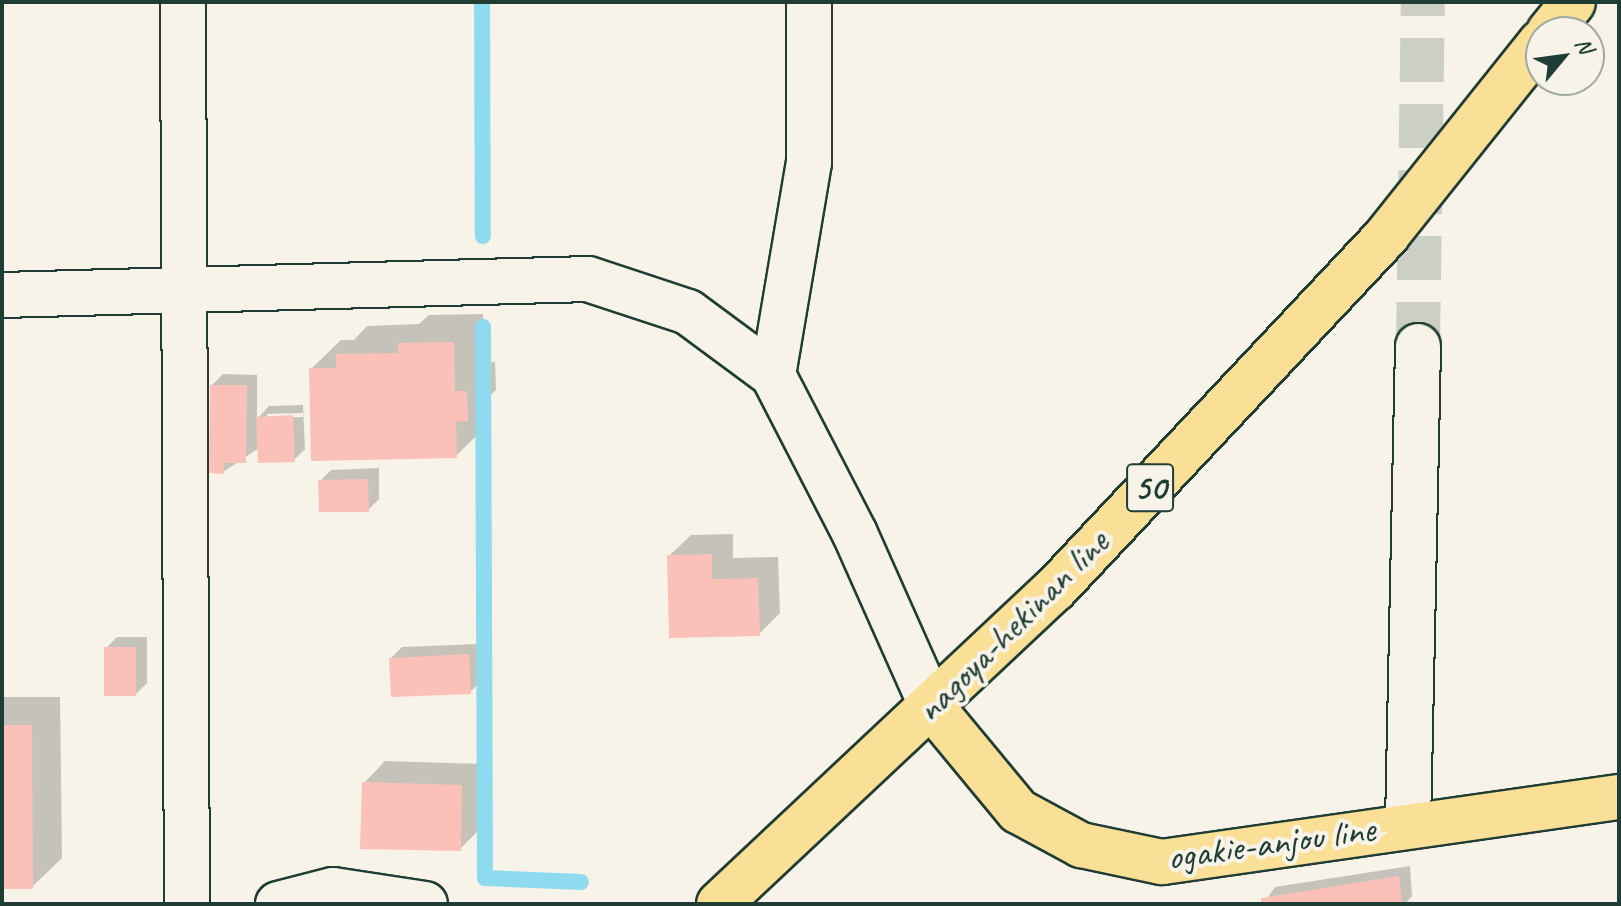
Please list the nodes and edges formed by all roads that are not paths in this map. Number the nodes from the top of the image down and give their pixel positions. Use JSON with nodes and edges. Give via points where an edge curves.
{"nodes":[{"id":1,"x":183,"y":2,"type":"edge"},
{"id":2,"x":809,"y":2,"type":"edge"},
{"id":3,"x":1525,"y":62,"type":"edge"},
{"id":4,"x":181,"y":288,"type":"junction"},
{"id":5,"x":2,"y":295,"type":"edge"},
{"id":6,"x":1418,"y":346,"type":"tunnel mouth"},
{"id":7,"x":773,"y":375,"type":"junction"},
{"id":8,"x":932,"y":707,"type":"junction"},
{"id":9,"x":1619,"y":797,"type":"edge"},
{"id":10,"x":1408,"y":824,"type":"junction"},
{"id":11,"x":722,"y":903,"type":"edge"},
{"id":12,"x":187,"y":904,"type":"edge"},
{"id":13,"x":278,"y":904,"type":"edge"},
{"id":14,"x":425,"y":904,"type":"edge"}],
"edges":[{"from":1,"to":4,"type":"street"},
{"from":2,"to":7,"type":"street","via":[[809,163]]},
{"from":3,"to":8,"type":"main road","name":"nagoya-hekinan line","number":"50","via":[[1387,235],[1055,589]]},
{"from":4,"to":5,"type":"street"},
{"from":4,"to":7,"type":"street","via":[[588,279],[688,312]]},
{"from":4,"to":12,"type":"street"},
{"from":6,"to":10,"type":"street"},
{"from":7,"to":8,"type":"street","via":[[855,534]]},
{"from":8,"to":10,"type":"main road","name":"ogakie-anjou line","via":[[1018,811],[1081,845],[1162,862]]},
{"from":8,"to":11,"type":"main road","name":"nagoya-hekinan line","number":"50","via":[[815,809]]},
{"from":9,"to":10,"type":"main road","name":"ogakie-anjou line"},
{"from":13,"to":14,"type":"street","via":[[333,890]]}]}
